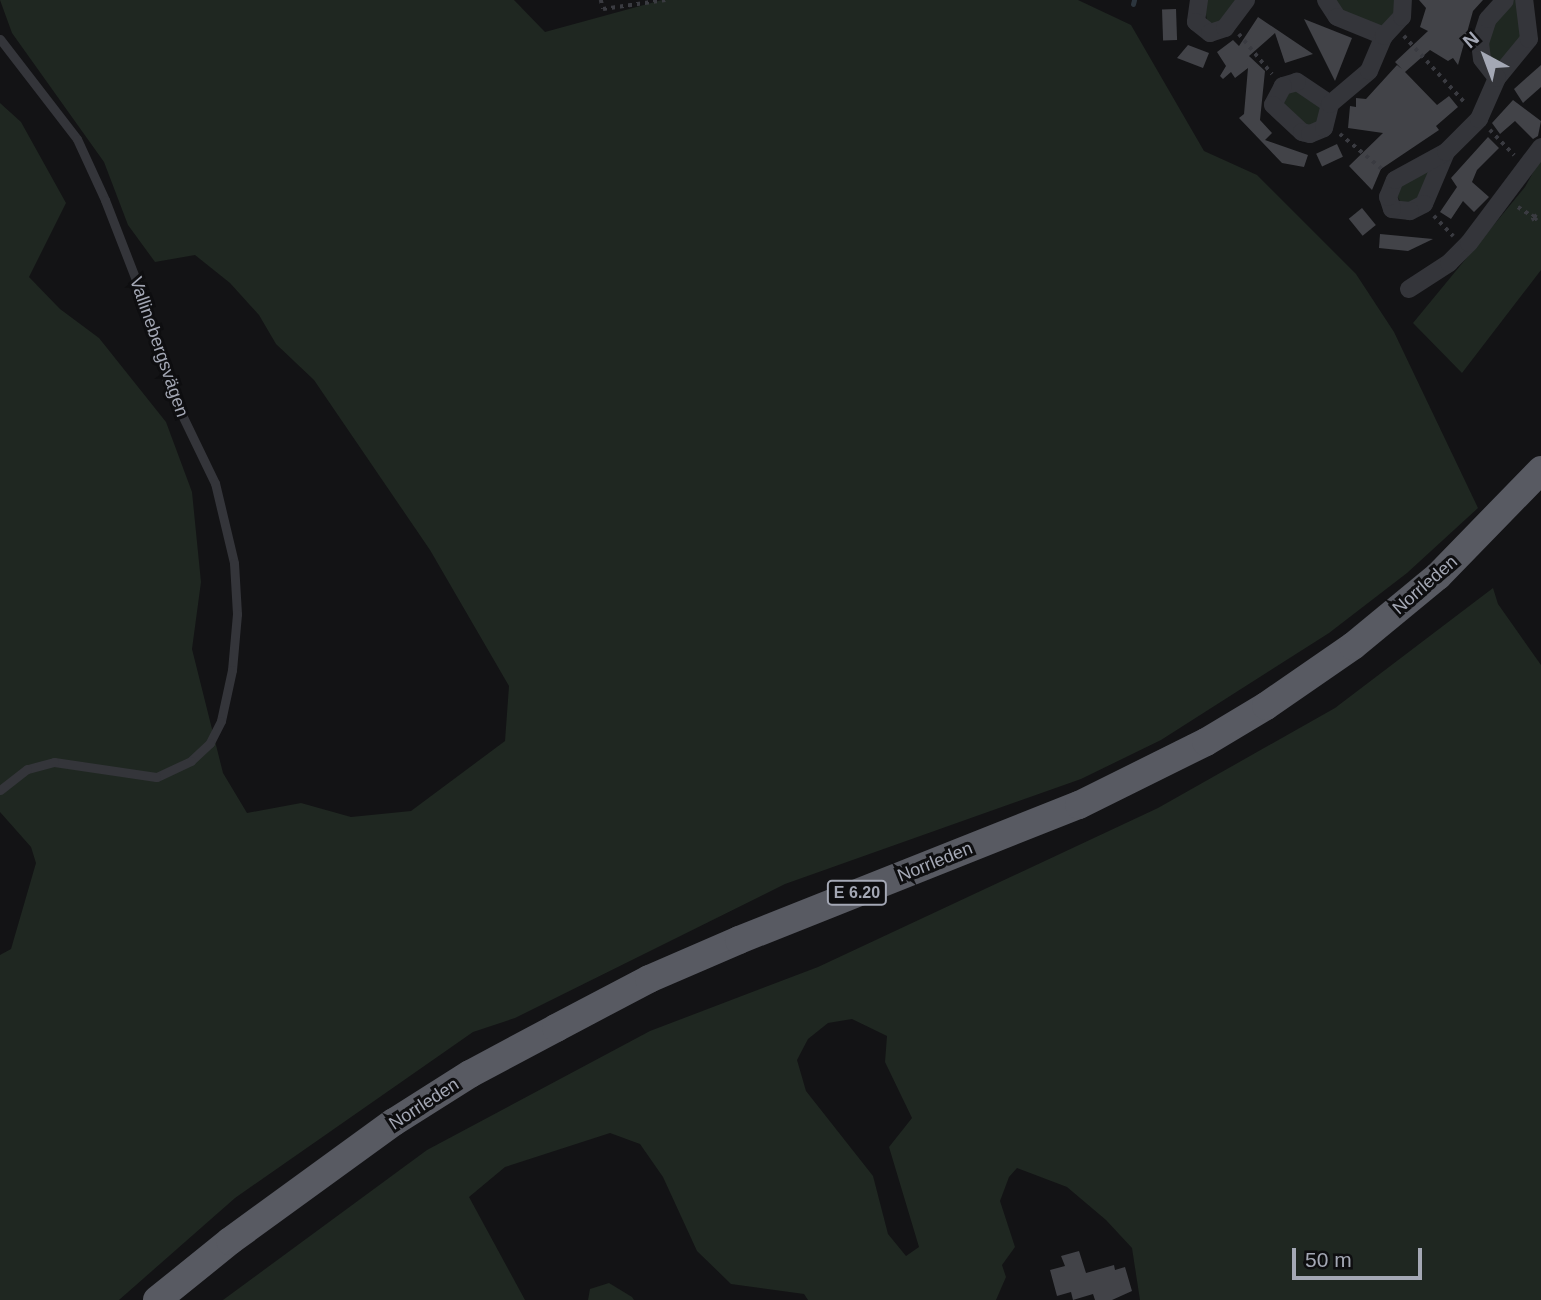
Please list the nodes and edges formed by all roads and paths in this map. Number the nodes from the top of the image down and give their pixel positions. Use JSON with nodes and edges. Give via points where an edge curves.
{"nodes":[{"id":1,"x":601,"y":0,"type":"edge"},
{"id":2,"x":665,"y":0,"type":"edge"},
{"id":3,"x":1199,"y":0,"type":"edge"},
{"id":4,"x":1247,"y":0,"type":"edge"},
{"id":5,"x":1326,"y":0,"type":"edge"},
{"id":6,"x":1403,"y":0,"type":"edge"},
{"id":7,"x":1506,"y":0,"type":"edge"},
{"id":8,"x":1524,"y":0,"type":"edge"},
{"id":9,"x":1230,"y":23,"type":"junction"},
{"id":10,"x":1389,"y":32,"type":"junction"},
{"id":11,"x":0,"y":39,"type":"edge"},
{"id":12,"x":1497,"y":78,"type":"junction"},
{"id":13,"x":1283,"y":86,"type":"junction"},
{"id":14,"x":1330,"y":104,"type":"junction"},
{"id":15,"x":1479,"y":119,"type":"junction"},
{"id":16,"x":1327,"y":124,"type":"junction"},
{"id":17,"x":1541,"y":147,"type":"edge"},
{"id":18,"x":1446,"y":152,"type":"junction"},
{"id":19,"x":1526,"y":168,"type":"junction"},
{"id":20,"x":1395,"y":180,"type":"junction"},
{"id":21,"x":1423,"y":205,"type":"junction"},
{"id":22,"x":1464,"y":248,"type":"junction"},
{"id":23,"x":1409,"y":289,"type":"dead end"},
{"id":24,"x":1541,"y":470,"type":"edge"},
{"id":25,"x":0,"y":790,"type":"edge"},
{"id":26,"x":157,"y":1300,"type":"edge"}],
"edges":[{"from":1,"to":2,"type":"path","via":[[603,9]]},
{"from":3,"to":9,"type":"street","via":[[1195,16],[1201,29],[1214,33]]},
{"from":4,"to":9,"type":"street"},
{"from":5,"to":10,"type":"street","via":[[1337,17]]},
{"from":6,"to":10,"type":"street","via":[[1402,18]]},
{"from":7,"to":12,"type":"street","via":[[1488,19],[1480,43],[1482,59]]},
{"from":8,"to":12,"type":"street","via":[[1529,39]]},
{"from":9,"to":13,"type":"path"},
{"from":10,"to":14,"type":"street","via":[[1368,71]]},
{"from":10,"to":15,"type":"path"},
{"from":11,"to":25,"type":"lane","name":"Vallinebergsvägen","via":[[77,139],[105,200],[138,285],[169,388],[215,483],[234,563],[237,614],[221,721],[210,743],[191,761],[156,777],[54,762],[27,769]]},
{"from":12,"to":15,"type":"street"},
{"from":13,"to":14,"type":"street","via":[[1301,83]]},
{"from":13,"to":16,"type":"street","via":[[1273,105],[1285,120],[1310,134]]},
{"from":14,"to":16,"type":"street"},
{"from":15,"to":18,"type":"street"},
{"from":15,"to":19,"type":"path"},
{"from":16,"to":20,"type":"path"},
{"from":17,"to":19,"type":"street"},
{"from":18,"to":20,"type":"street"},
{"from":18,"to":21,"type":"street"},
{"from":19,"to":22,"type":"street"},
{"from":20,"to":21,"type":"street","via":[[1388,193],[1392,209],[1410,211]]},
{"from":21,"to":22,"type":"path"},
{"from":22,"to":23,"type":"street"},
{"from":24,"to":26,"type":"highway","name":"Norrleden","number":"E 6.20","via":[[1421,590],[1353,646],[1266,706],[1091,800],[671,969],[470,1074],[350,1153]]}]}
